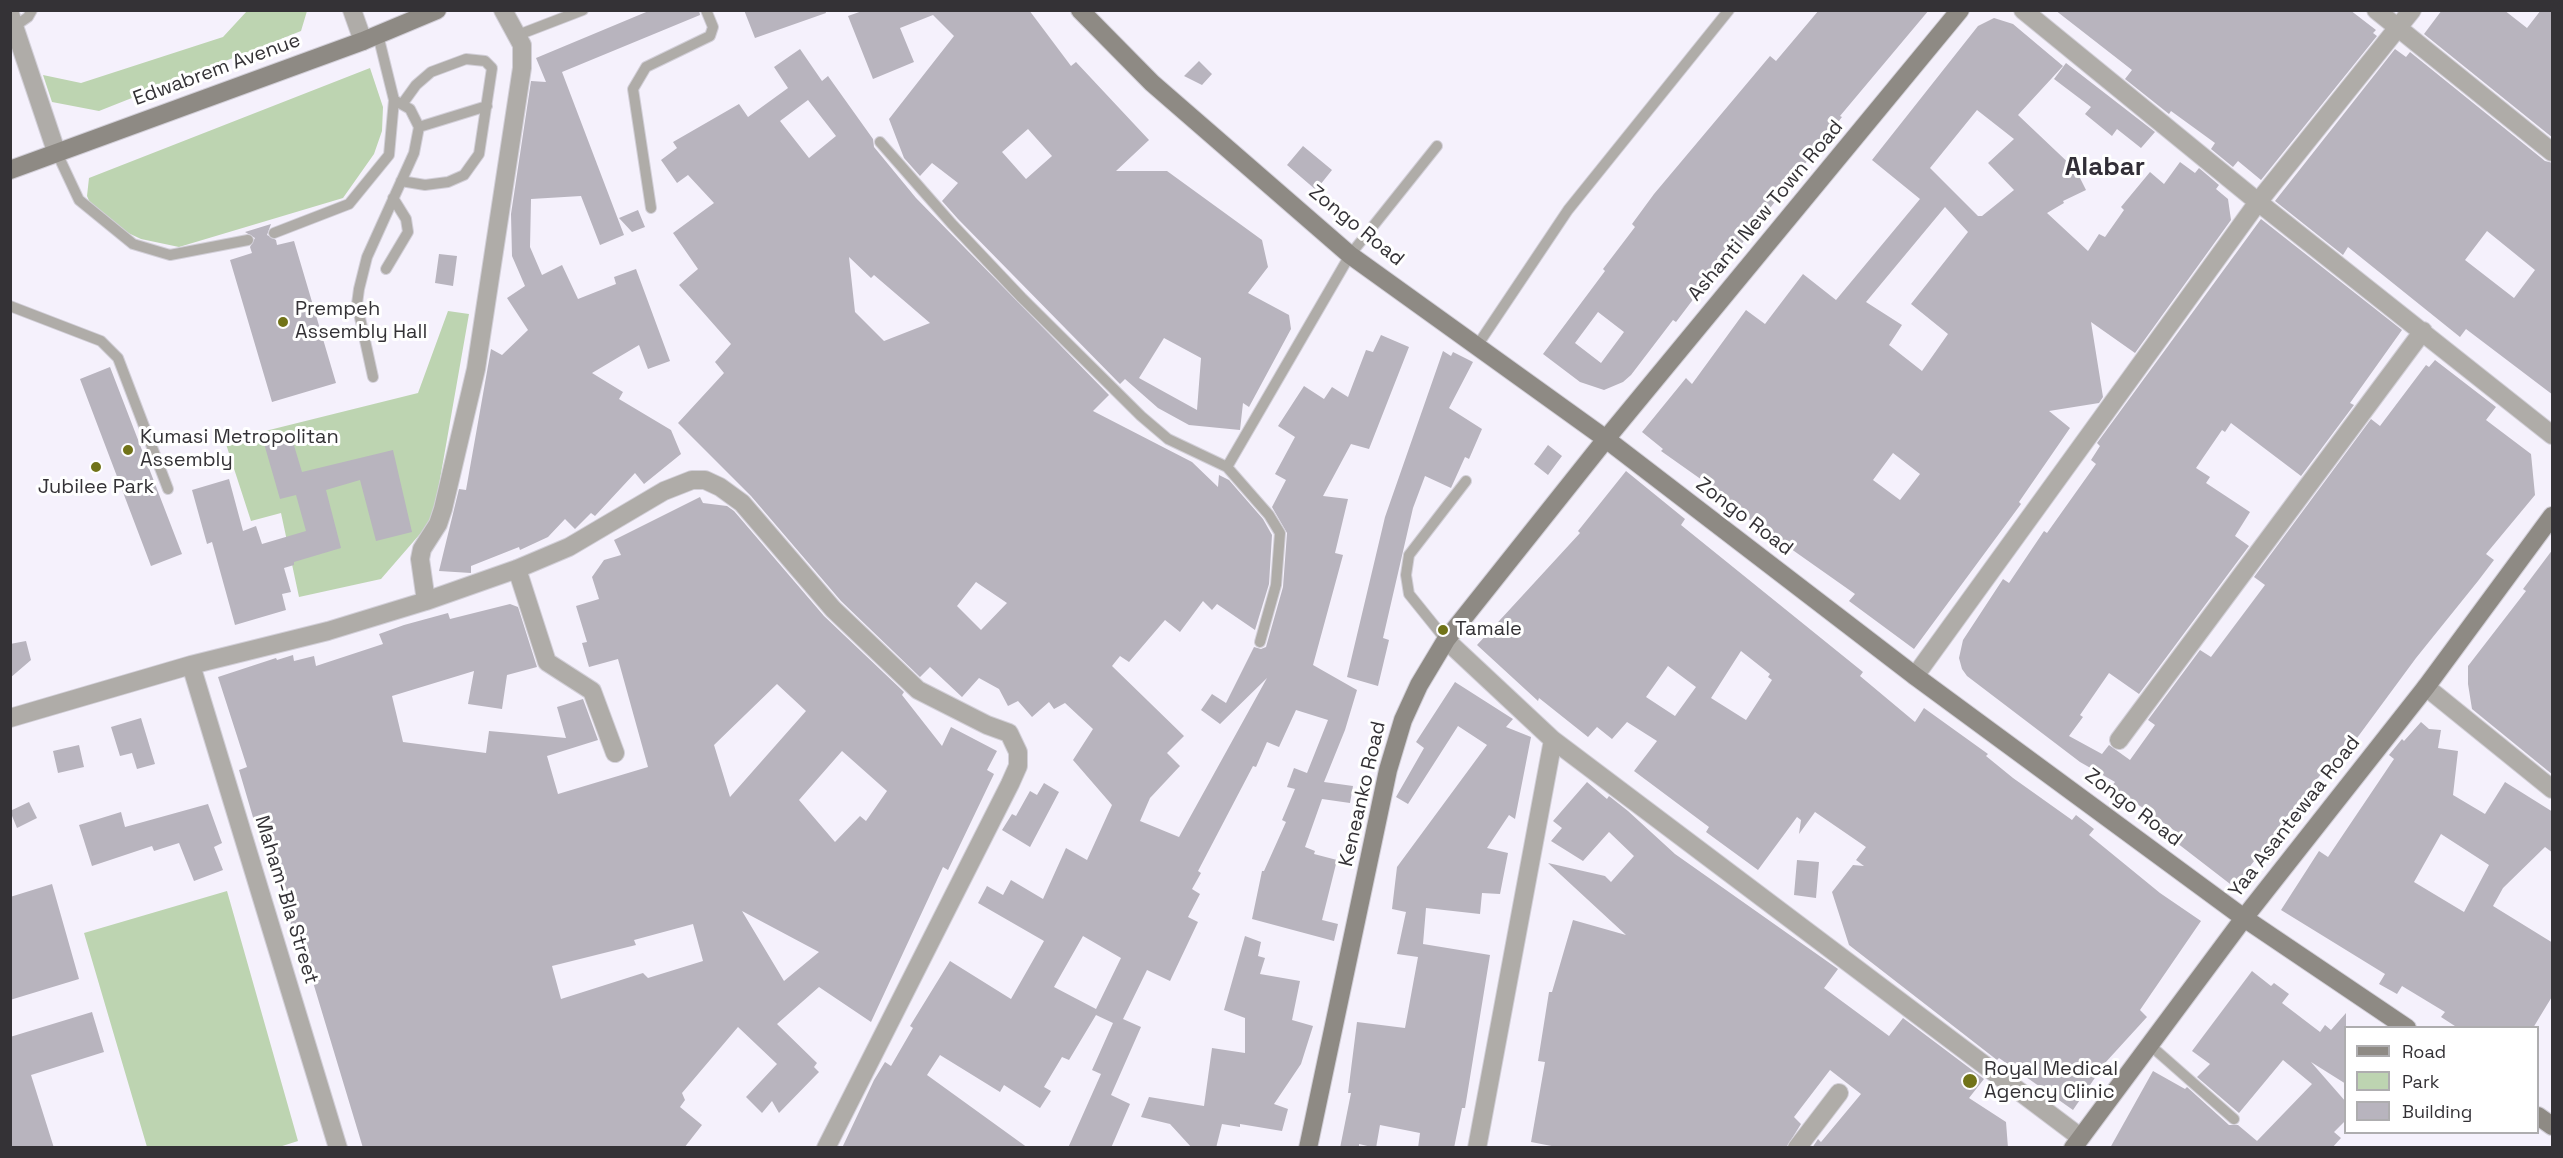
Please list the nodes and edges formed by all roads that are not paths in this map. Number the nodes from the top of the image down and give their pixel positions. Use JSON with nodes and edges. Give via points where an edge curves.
{"nodes":[{"id":1,"x":32,"y":10,"type":"edge"},
{"id":2,"x":352,"y":10,"type":"edge"},
{"id":3,"x":437,"y":10,"type":"edge"},
{"id":4,"x":503,"y":10,"type":"edge"},
{"id":5,"x":583,"y":10,"type":"edge"},
{"id":6,"x":706,"y":10,"type":"edge"},
{"id":7,"x":1080,"y":10,"type":"edge"},
{"id":8,"x":1729,"y":10,"type":"edge"},
{"id":9,"x":1960,"y":10,"type":"edge"},
{"id":10,"x":2023,"y":10,"type":"edge"},
{"id":11,"x":2376,"y":10,"type":"edge"},
{"id":12,"x":2412,"y":10,"type":"edge"},
{"id":13,"x":13,"y":20,"type":"edge"},
{"id":14,"x":2398,"y":28,"type":"junction"},
{"id":15,"x":518,"y":35,"type":"junction"},
{"id":16,"x":371,"y":38,"type":"junction"},
{"id":17,"x":398,"y":101,"type":"junction"},
{"id":18,"x":487,"y":106,"type":"junction"},
{"id":19,"x":419,"y":128,"type":"junction"},
{"id":20,"x":880,"y":142,"type":"dead end"},
{"id":21,"x":1437,"y":146,"type":"dead end"},
{"id":22,"x":56,"y":151,"type":"junction"},
{"id":23,"x":2553,"y":152,"type":"edge"},
{"id":24,"x":10,"y":170,"type":"edge"},
{"id":25,"x":401,"y":181,"type":"junction"},
{"id":26,"x":393,"y":198,"type":"junction"},
{"id":27,"x":2258,"y":202,"type":"junction"},
{"id":28,"x":651,"y":208,"type":"dead end"},
{"id":29,"x":274,"y":233,"type":"dead end"},
{"id":30,"x":248,"y":240,"type":"dead end"},
{"id":31,"x":1350,"y":255,"type":"junction"},
{"id":32,"x":386,"y":269,"type":"dead end"},
{"id":33,"x":10,"y":306,"type":"edge"},
{"id":34,"x":2423,"y":331,"type":"junction"},
{"id":35,"x":1476,"y":346,"type":"junction"},
{"id":36,"x":373,"y":377,"type":"dead end"},
{"id":37,"x":2553,"y":435,"type":"edge"},
{"id":38,"x":1606,"y":439,"type":"junction"},
{"id":39,"x":1227,"y":467,"type":"junction"},
{"id":40,"x":1466,"y":482,"type":"dead end"},
{"id":41,"x":168,"y":489,"type":"dead end"},
{"id":42,"x":2553,"y":516,"type":"edge"},
{"id":43,"x":517,"y":569,"type":"junction"},
{"id":44,"x":426,"y":601,"type":"junction"},
{"id":45,"x":1446,"y":640,"type":"junction"},
{"id":46,"x":1260,"y":642,"type":"dead end"},
{"id":47,"x":191,"y":665,"type":"junction"},
{"id":48,"x":1915,"y":676,"type":"junction"},
{"id":49,"x":2426,"y":687,"type":"junction"},
{"id":50,"x":10,"y":718,"type":"edge"},
{"id":51,"x":1552,"y":740,"type":"junction"},
{"id":52,"x":2118,"y":740,"type":"dead end"},
{"id":53,"x":615,"y":753,"type":"dead end"},
{"id":54,"x":2553,"y":789,"type":"edge"},
{"id":55,"x":2244,"y":918,"type":"junction"},
{"id":56,"x":2403,"y":1026,"type":"edge"},
{"id":57,"x":2151,"y":1046,"type":"junction"},
{"id":58,"x":1839,"y":1093,"type":"dead end"},
{"id":59,"x":2539,"y":1117,"type":"edge"},
{"id":60,"x":2234,"y":1119,"type":"dead end"},
{"id":61,"x":2553,"y":1126,"type":"edge"},
{"id":62,"x":2077,"y":1142,"type":"edge"},
{"id":63,"x":338,"y":1148,"type":"edge"},
{"id":64,"x":826,"y":1148,"type":"edge"},
{"id":65,"x":1308,"y":1148,"type":"edge"},
{"id":66,"x":1477,"y":1148,"type":"edge"},
{"id":67,"x":1797,"y":1148,"type":"edge"}],
"edges":[{"from":1,"to":13,"type":"lane","via":[[28,17]]},
{"from":2,"to":16,"type":"street"},
{"from":3,"to":16,"type":"street","name":"Edwabrem Avenue"},
{"from":4,"to":15,"type":"street"},
{"from":5,"to":15,"type":"lane"},
{"from":6,"to":28,"type":"lane","via":[[713,27],[710,36],[646,67],[633,90]]},
{"from":7,"to":31,"type":"street","name":"Zongo Road","via":[[1152,83]]},
{"from":8,"to":35,"type":"lane","via":[[1568,210]]},
{"from":9,"to":38,"type":"street","name":"Ashanti New Town Road"},
{"from":10,"to":27,"type":"street"},
{"from":11,"to":14,"type":"street"},
{"from":12,"to":14,"type":"street"},
{"from":13,"to":22,"type":"street"},
{"from":14,"to":23,"type":"street"},
{"from":14,"to":27,"type":"street"},
{"from":15,"to":44,"type":"street","via":[[522,68],[476,369],[443,509],[420,559]]},
{"from":16,"to":17,"type":"lane"},
{"from":16,"to":22,"type":"street","name":"Edwabrem Avenue"},
{"from":17,"to":18,"type":"lane","via":[[431,72],[466,59],[485,61],[492,68]]},
{"from":17,"to":19,"type":"lane","via":[[414,114]]},
{"from":17,"to":29,"type":"lane","via":[[389,155],[349,204]]},
{"from":18,"to":19,"type":"lane"},
{"from":18,"to":25,"type":"lane","via":[[479,154],[464,175],[425,185]]},
{"from":19,"to":25,"type":"lane","via":[[414,153]]},
{"from":20,"to":39,"type":"lane","via":[[1022,298],[1141,416],[1168,438]]},
{"from":21,"to":31,"type":"lane"},
{"from":22,"to":24,"type":"street","name":"Edwabrem Avenue"},
{"from":22,"to":30,"type":"lane","via":[[79,200],[133,244],[170,255]]},
{"from":25,"to":26,"type":"lane"},
{"from":26,"to":32,"type":"lane","via":[[406,219],[408,232]]},
{"from":26,"to":36,"type":"lane","via":[[367,256],[358,289],[357,304]]},
{"from":27,"to":34,"type":"street"},
{"from":27,"to":48,"type":"street"},
{"from":31,"to":35,"type":"street","name":"Zongo Road"},
{"from":31,"to":39,"type":"lane"},
{"from":33,"to":41,"type":"lane","via":[[101,341],[118,358]]},
{"from":34,"to":37,"type":"street"},
{"from":34,"to":52,"type":"street"},
{"from":35,"to":38,"type":"street","name":"Zongo Road"},
{"from":38,"to":45,"type":"street","name":"Keneanko Road"},
{"from":38,"to":48,"type":"street","name":"Zongo Road"},
{"from":39,"to":46,"type":"lane","via":[[1280,533],[1276,585]]},
{"from":40,"to":45,"type":"lane","via":[[1409,555],[1406,575],[1408,594]]},
{"from":42,"to":49,"type":"street","name":"Yaa Asantewaa Road"},
{"from":43,"to":44,"type":"street"},
{"from":43,"to":53,"type":"street","via":[[547,662],[592,691]]},
{"from":43,"to":64,"type":"street","via":[[569,547],[664,491],[692,480],[705,480],[742,503],[833,609],[918,690],[1009,733],[1018,752],[1018,766]]},
{"from":44,"to":47,"type":"street","via":[[328,631]]},
{"from":45,"to":51,"type":"street"},
{"from":45,"to":65,"type":"street","name":"Keneanko Road","via":[[1403,720],[1388,770]]},
{"from":47,"to":50,"type":"street"},
{"from":47,"to":63,"type":"street","name":"Maham-Bla Street"},
{"from":48,"to":55,"type":"street","name":"Zongo Road"},
{"from":49,"to":54,"type":"street"},
{"from":49,"to":55,"type":"street","name":"Yaa Asantewaa Road"},
{"from":51,"to":62,"type":"street"},
{"from":51,"to":66,"type":"street"},
{"from":55,"to":56,"type":"street","name":"Zongo Road"},
{"from":55,"to":57,"type":"street","name":"Yaa Asantewaa Road"},
{"from":57,"to":60,"type":"lane"},
{"from":57,"to":62,"type":"street","name":"Yaa Asantewaa Road"},
{"from":58,"to":67,"type":"street"},
{"from":59,"to":61,"type":"street"}]}
